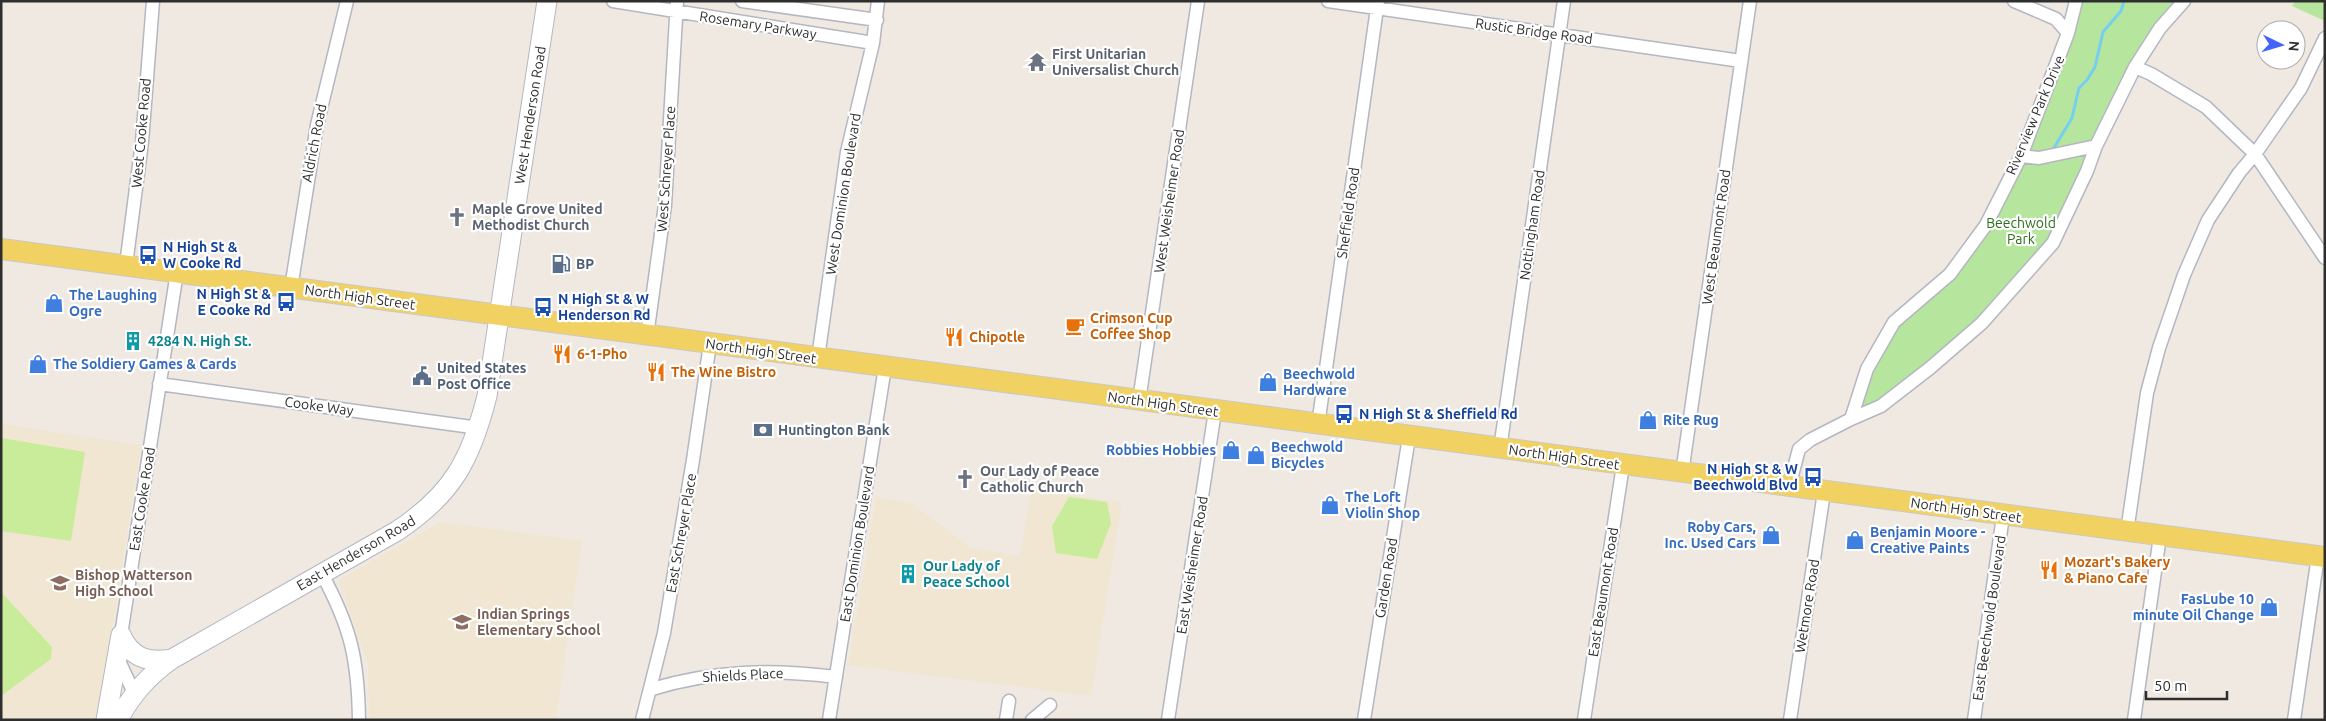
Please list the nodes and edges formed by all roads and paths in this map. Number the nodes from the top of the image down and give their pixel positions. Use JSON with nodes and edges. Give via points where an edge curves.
{"nodes":[{"id":1,"x":152,"y":1,"type":"edge"},
{"id":2,"x":347,"y":1,"type":"edge"},
{"id":3,"x":547,"y":1,"type":"edge"},
{"id":4,"x":613,"y":1,"type":"edge"},
{"id":5,"x":742,"y":1,"type":"edge"},
{"id":6,"x":878,"y":1,"type":"edge"},
{"id":7,"x":1198,"y":1,"type":"edge"},
{"id":8,"x":1328,"y":1,"type":"edge"},
{"id":9,"x":1564,"y":1,"type":"edge"},
{"id":10,"x":1750,"y":1,"type":"edge"},
{"id":11,"x":2014,"y":1,"type":"edge"},
{"id":12,"x":2076,"y":1,"type":"edge"},
{"id":13,"x":2184,"y":1,"type":"edge"},
{"id":14,"x":1378,"y":5,"type":"edge"},
{"id":15,"x":677,"y":6,"type":"edge"},
{"id":16,"x":877,"y":20,"type":"junction"},
{"id":17,"x":2068,"y":33,"type":"junction"},
{"id":18,"x":1559,"y":34,"type":"junction"},
{"id":19,"x":2325,"y":38,"type":"edge"},
{"id":20,"x":872,"y":43,"type":"junction"},
{"id":21,"x":1741,"y":61,"type":"junction"},
{"id":22,"x":2135,"y":67,"type":"junction"},
{"id":23,"x":2096,"y":146,"type":"junction"},
{"id":24,"x":2255,"y":154,"type":"junction"},
{"id":25,"x":2021,"y":156,"type":"junction"},
{"id":26,"x":1,"y":249,"type":"edge"},
{"id":27,"x":2325,"y":258,"type":"edge"},
{"id":28,"x":126,"y":265,"type":"junction"},
{"id":29,"x":177,"y":272,"type":"junction"},
{"id":30,"x":291,"y":288,"type":"junction"},
{"id":31,"x":500,"y":317,"type":"junction"},
{"id":32,"x":647,"y":336,"type":"junction"},
{"id":33,"x":710,"y":344,"type":"junction"},
{"id":34,"x":818,"y":358,"type":"junction"},
{"id":35,"x":885,"y":367,"type":"junction"},
{"id":36,"x":159,"y":384,"type":"junction"},
{"id":37,"x":1139,"y":401,"type":"junction"},
{"id":38,"x":1216,"y":411,"type":"junction"},
{"id":39,"x":1851,"y":419,"type":"junction"},
{"id":40,"x":1318,"y":425,"type":"junction"},
{"id":41,"x":479,"y":428,"type":"junction"},
{"id":42,"x":1409,"y":437,"type":"junction"},
{"id":43,"x":1500,"y":449,"type":"junction"},
{"id":44,"x":1623,"y":465,"type":"junction"},
{"id":45,"x":1682,"y":473,"type":"junction"},
{"id":46,"x":1789,"y":487,"type":"junction"},
{"id":47,"x":1824,"y":492,"type":"junction"},
{"id":48,"x":2003,"y":516,"type":"junction"},
{"id":49,"x":2127,"y":532,"type":"junction"},
{"id":50,"x":2160,"y":536,"type":"junction"},
{"id":51,"x":2321,"y":557,"type":"edge"},
{"id":52,"x":322,"y":574,"type":"junction"},
{"id":53,"x":121,"y":635,"type":"junction"},
{"id":54,"x":172,"y":659,"type":"junction"},
{"id":55,"x":836,"y":677,"type":"junction"},
{"id":56,"x":652,"y":689,"type":"junction"},
{"id":57,"x":134,"y":693,"type":"junction"},
{"id":58,"x":1009,"y":701,"type":"dead end"},
{"id":59,"x":1050,"y":705,"type":"dead end"},
{"id":60,"x":106,"y":720,"type":"edge"},
{"id":61,"x":118,"y":720,"type":"edge"},
{"id":62,"x":359,"y":720,"type":"edge"},
{"id":63,"x":642,"y":720,"type":"edge"},
{"id":64,"x":829,"y":720,"type":"edge"},
{"id":65,"x":1006,"y":720,"type":"edge"},
{"id":66,"x":1032,"y":720,"type":"edge"},
{"id":67,"x":1168,"y":720,"type":"edge"},
{"id":68,"x":1364,"y":720,"type":"edge"},
{"id":69,"x":1584,"y":720,"type":"edge"},
{"id":70,"x":1790,"y":720,"type":"edge"},
{"id":71,"x":1974,"y":720,"type":"edge"},
{"id":72,"x":2134,"y":720,"type":"edge"},
{"id":73,"x":2294,"y":720,"type":"edge"}],
"edges":[{"from":1,"to":28,"type":"street","name":"West Cooke Road","via":[[142,142]]},
{"from":2,"to":30,"type":"street","name":"Aldrich Road","via":[[317,125]]},
{"from":3,"to":31,"type":"main road","name":"West Henderson Road"},
{"from":4,"to":15,"type":"street","name":"Rosemary Parkway"},
{"from":5,"to":16,"type":"street","name":"Rosemary Parkway"},
{"from":6,"to":16,"type":"street","name":"West Dominion Boulevard"},
{"from":7,"to":37,"type":"street","name":"West Weisheimer Road"},
{"from":8,"to":14,"type":"street","name":"Rustic Bridge Road"},
{"from":9,"to":18,"type":"street","name":"Nottingham Road"},
{"from":10,"to":21,"type":"street","name":"West Beaumont Road"},
{"from":11,"to":17,"type":"street","via":[[2056,19]]},
{"from":12,"to":17,"type":"street","name":"Riverview Park Drive"},
{"from":13,"to":22,"type":"street","via":[[2160,28]]},
{"from":14,"to":18,"type":"street","name":"Rustic Bridge Road"},
{"from":14,"to":40,"type":"street","name":"Sheffield Road"},
{"from":15,"to":20,"type":"street","name":"Rosemary Parkway"},
{"from":15,"to":32,"type":"street","name":"West Schreyer Place","via":[[665,205]]},
{"from":16,"to":20,"type":"street","name":"West Dominion Boulevard"},
{"from":17,"to":25,"type":"street","name":"Riverview Park Drive"},
{"from":18,"to":21,"type":"street","name":"Rustic Bridge Road"},
{"from":18,"to":43,"type":"street","name":"Nottingham Road"},
{"from":19,"to":24,"type":"street","via":[[2300,88]]},
{"from":20,"to":34,"type":"street","name":"West Dominion Boulevard","via":[[847,152]]},
{"from":21,"to":45,"type":"street","name":"West Beaumont Road"},
{"from":22,"to":23,"type":"street"},
{"from":22,"to":24,"type":"street","via":[[2206,107]]},
{"from":23,"to":25,"type":"street","via":[[2039,158]]},
{"from":23,"to":39,"type":"street","via":[[2053,243],[1988,316],[1881,406]]},
{"from":24,"to":27,"type":"street"},
{"from":24,"to":49,"type":"street","via":[[2238,173],[2208,220],[2184,275],[2159,348],[2147,393]]},
{"from":25,"to":39,"type":"street","name":"Riverview Park Drive","via":[[1986,225],[1950,274],[1894,322],[1867,368]]},
{"from":26,"to":28,"type":"main road","name":"North High Street"},
{"from":28,"to":29,"type":"main road","name":"North High Street"},
{"from":29,"to":30,"type":"main road","name":"North High Street"},
{"from":29,"to":36,"type":"street","name":"East Cooke Road"},
{"from":30,"to":31,"type":"main road","name":"North High Street"},
{"from":31,"to":32,"type":"main road","name":"North High Street"},
{"from":31,"to":41,"type":"main road","name":"East Henderson Road"},
{"from":32,"to":33,"type":"main road","name":"North High Street"},
{"from":33,"to":34,"type":"main road","name":"North High Street"},
{"from":33,"to":56,"type":"street","name":"East Schreyer Place","via":[[686,505]]},
{"from":34,"to":35,"type":"main road","name":"North High Street"},
{"from":35,"to":37,"type":"main road","name":"North High Street"},
{"from":35,"to":55,"type":"street","name":"East Dominion Boulevard"},
{"from":36,"to":41,"type":"street","name":"Cooke Way"},
{"from":36,"to":53,"type":"street","name":"East Cooke Road"},
{"from":37,"to":38,"type":"main road","name":"North High Street"},
{"from":38,"to":40,"type":"main road","name":"North High Street"},
{"from":38,"to":67,"type":"street","name":"East Weisheimer Road"},
{"from":39,"to":46,"type":"street","via":[[1799,449]]},
{"from":40,"to":42,"type":"main road","name":"North High Street"},
{"from":41,"to":52,"type":"main road","name":"East Henderson Road","via":[[460,469],[434,504],[397,531]]},
{"from":42,"to":43,"type":"main road","name":"North High Street"},
{"from":42,"to":68,"type":"street","name":"Garden Road"},
{"from":43,"to":44,"type":"main road","name":"North High Street"},
{"from":44,"to":45,"type":"main road","name":"North High Street"},
{"from":44,"to":69,"type":"street","name":"East Beaumont Road"},
{"from":45,"to":46,"type":"main road","name":"North High Street"},
{"from":46,"to":47,"type":"main road","name":"North High Street"},
{"from":47,"to":48,"type":"main road","name":"North High Street"},
{"from":47,"to":70,"type":"street","name":"Wetmore Road"},
{"from":48,"to":49,"type":"main road","name":"North High Street"},
{"from":48,"to":71,"type":"street","name":"East Beechwold Boulevard"},
{"from":49,"to":50,"type":"main road","name":"North High Street"},
{"from":50,"to":51,"type":"main road","name":"North High Street"},
{"from":50,"to":72,"type":"street"},
{"from":51,"to":73,"type":"street"},
{"from":52,"to":54,"type":"main road","name":"East Henderson Road"},
{"from":52,"to":62,"type":"street","via":[[339,606],[354,654],[359,678]]},
{"from":53,"to":54,"type":"main road","via":[[127,649],[135,654],[153,660]]},
{"from":53,"to":57,"type":"street","name":"East Cooke Road","via":[[120,663]]},
{"from":53,"to":60,"type":"main road"},
{"from":54,"to":57,"type":"main road","name":"East Henderson Road"},
{"from":55,"to":56,"type":"street","name":"Shields Place","via":[[792,672],[732,672],[685,679]]},
{"from":55,"to":64,"type":"street","name":"East Dominion Boulevard"},
{"from":56,"to":63,"type":"street","name":"East Schreyer Place"},
{"from":57,"to":61,"type":"main road"},
{"from":58,"to":65,"type":"street"},
{"from":59,"to":66,"type":"street"}]}
